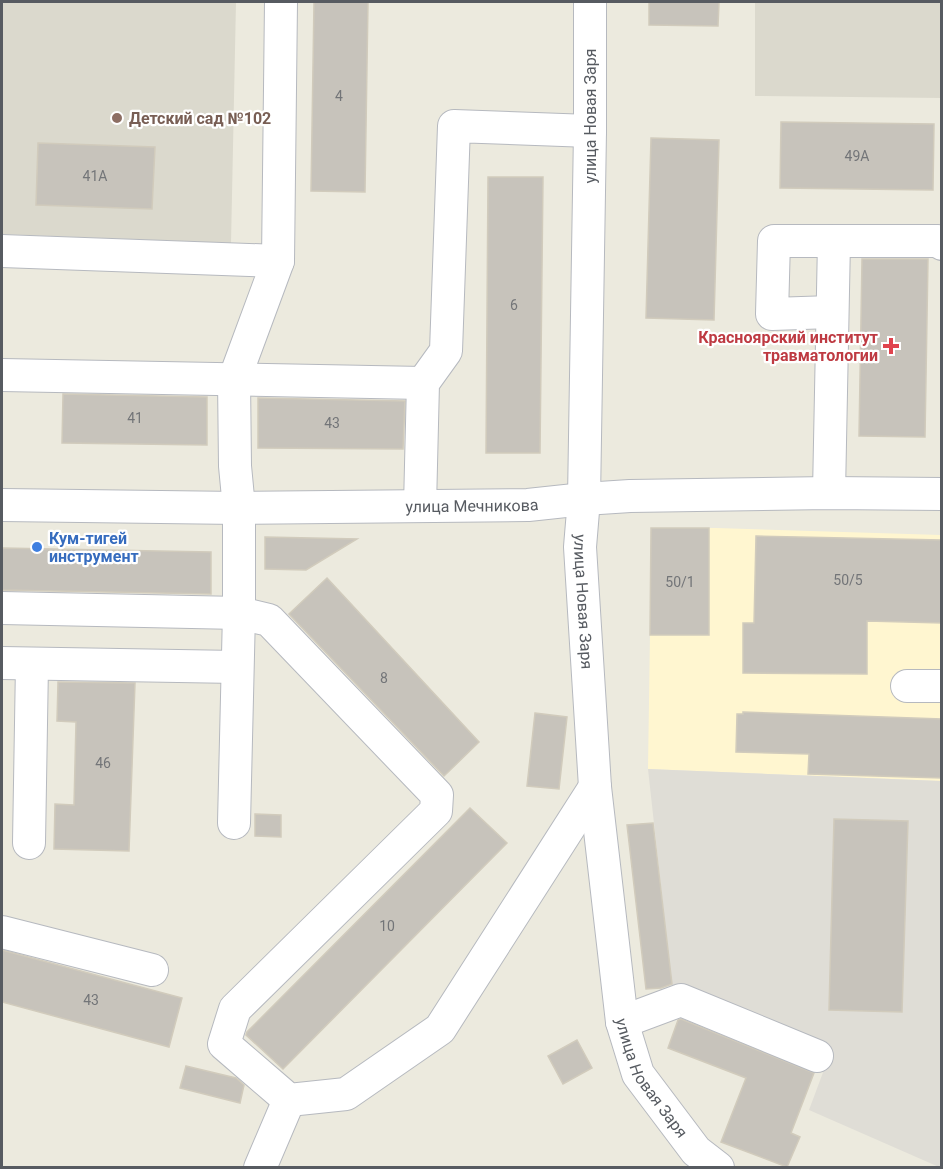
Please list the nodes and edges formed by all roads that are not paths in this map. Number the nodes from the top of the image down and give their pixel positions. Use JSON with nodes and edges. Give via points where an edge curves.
{"nodes":[{"id":1,"x":281,"y":2,"type":"edge"},
{"id":2,"x":590,"y":2,"type":"edge"},
{"id":3,"x":590,"y":130,"type":"junction"},
{"id":4,"x":834,"y":241,"type":"junction"},
{"id":5,"x":942,"y":244,"type":"edge"},
{"id":6,"x":2,"y":251,"type":"edge"},
{"id":7,"x":278,"y":261,"type":"junction"},
{"id":8,"x":832,"y":312,"type":"junction"},
{"id":9,"x":2,"y":375,"type":"edge"},
{"id":10,"x":234,"y":380,"type":"junction"},
{"id":11,"x":423,"y":383,"type":"junction"},
{"id":12,"x":829,"y":493,"type":"junction"},
{"id":13,"x":942,"y":494,"type":"edge"},
{"id":14,"x":584,"y":498,"type":"junction"},
{"id":15,"x":2,"y":505,"type":"edge"},
{"id":16,"x":420,"y":506,"type":"junction"},
{"id":17,"x":239,"y":508,"type":"junction"},
{"id":18,"x":2,"y":608,"type":"edge"},
{"id":19,"x":239,"y":613,"type":"junction"},
{"id":20,"x":17,"y":664,"type":"edge"},
{"id":21,"x":237,"y":667,"type":"junction"},
{"id":22,"x":907,"y":686,"type":"dead end"},
{"id":23,"x":942,"y":686,"type":"edge"},
{"id":24,"x":595,"y":787,"type":"junction"},
{"id":25,"x":234,"y":824,"type":"dead end"},
{"id":26,"x":29,"y":843,"type":"dead end"},
{"id":27,"x":2,"y":932,"type":"edge"},
{"id":28,"x":152,"y":970,"type":"dead end"},
{"id":29,"x":622,"y":1022,"type":"junction"},
{"id":30,"x":816,"y":1056,"type":"dead end"},
{"id":31,"x":289,"y":1100,"type":"junction"},
{"id":32,"x":260,"y":1167,"type":"edge"},
{"id":33,"x":718,"y":1167,"type":"edge"}],
"edges":[{"from":1,"to":7,"type":"street"},
{"from":2,"to":3,"type":"street","name":"улица Новая Заря"},
{"from":3,"to":11,"type":"street","via":[[454,126],[446,351]]},
{"from":3,"to":14,"type":"street","name":"улица Новая Заря"},
{"from":4,"to":5,"type":"street"},
{"from":4,"to":8,"type":"street"},
{"from":4,"to":8,"type":"street","via":[[774,241],[772,314]]},
{"from":6,"to":7,"type":"street"},
{"from":7,"to":10,"type":"street"},
{"from":8,"to":12,"type":"street"},
{"from":9,"to":10,"type":"street"},
{"from":10,"to":11,"type":"street"},
{"from":10,"to":17,"type":"street"},
{"from":11,"to":16,"type":"street"},
{"from":12,"to":13,"type":"street","name":"улица Мечникова"},
{"from":12,"to":14,"type":"street","name":"улица Мечникова"},
{"from":14,"to":16,"type":"street","name":"улица Мечникова","via":[[528,505]]},
{"from":14,"to":24,"type":"street","name":"улица Новая Заря","via":[[580,548]]},
{"from":15,"to":17,"type":"street","name":"улица Мечникова"},
{"from":16,"to":17,"type":"street","name":"улица Мечникова"},
{"from":17,"to":19,"type":"street"},
{"from":18,"to":19,"type":"street"},
{"from":19,"to":21,"type":"street"},
{"from":19,"to":31,"type":"street","via":[[269,620],[437,795],[436,811],[235,1009],[224,1044]]},
{"from":20,"to":21,"type":"street"},
{"from":20,"to":26,"type":"street"},
{"from":21,"to":25,"type":"street"},
{"from":22,"to":23,"type":"street"},
{"from":24,"to":29,"type":"street","name":"улица Новая Заря"},
{"from":24,"to":31,"type":"street","via":[[440,1029],[346,1094]]},
{"from":27,"to":28,"type":"street"},
{"from":29,"to":30,"type":"street","via":[[681,1000]]},
{"from":29,"to":33,"type":"street","name":"улица Новая Заря","via":[[638,1074],[696,1151]]},
{"from":31,"to":32,"type":"street"}]}
